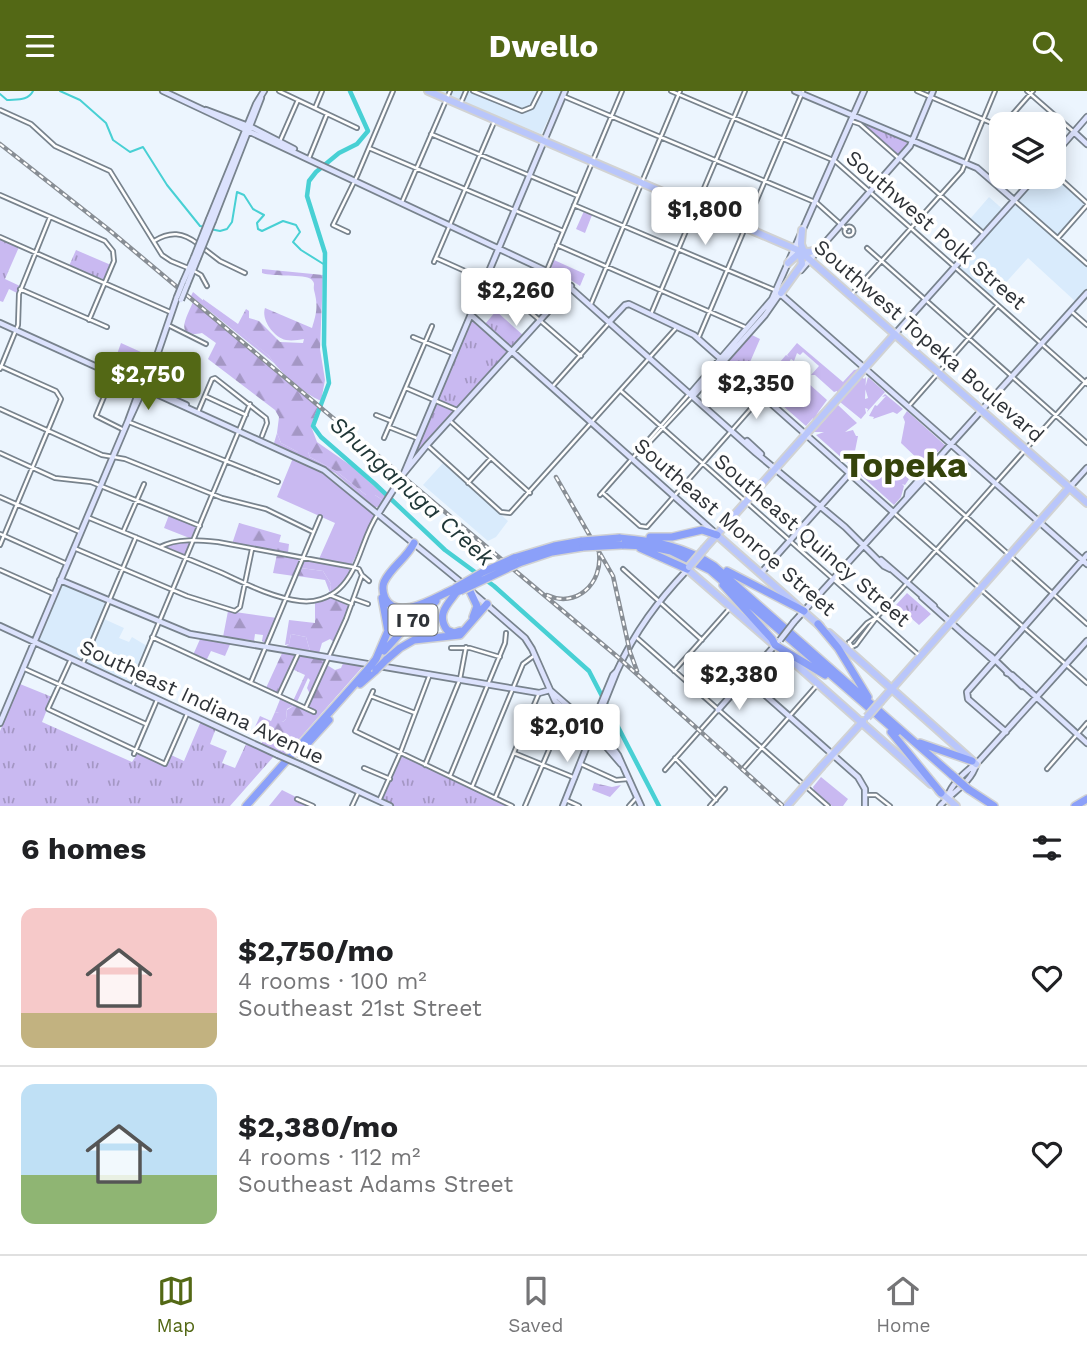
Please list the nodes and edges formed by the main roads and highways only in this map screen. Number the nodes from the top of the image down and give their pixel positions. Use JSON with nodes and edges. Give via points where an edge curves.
{"nodes":[{"id":1,"x":163,"y":91,"type":"edge"},
{"id":2,"x":264,"y":91,"type":"edge"},
{"id":3,"x":428,"y":91,"type":"edge"},
{"id":4,"x":795,"y":91,"type":"edge"},
{"id":5,"x":863,"y":91,"type":"edge"},
{"id":6,"x":802,"y":92,"type":"edge"},
{"id":7,"x":564,"y":93,"type":"edge"},
{"id":8,"x":931,"y":94,"type":"edge"},
{"id":9,"x":852,"y":114,"type":"junction"},
{"id":10,"x":1087,"y":117,"type":"edge"},
{"id":11,"x":248,"y":128,"type":"junction"},
{"id":12,"x":1074,"y":132,"type":"junction"},
{"id":13,"x":912,"y":140,"type":"junction"},
{"id":14,"x":544,"y":141,"type":"junction"},
{"id":15,"x":1066,"y":141,"type":"edge"},
{"id":16,"x":1087,"y":144,"type":"edge"},
{"id":17,"x":1023,"y":189,"type":"edge"},
{"id":18,"x":1014,"y":199,"type":"junction"},
{"id":19,"x":802,"y":230,"type":"joint"},
{"id":20,"x":499,"y":248,"type":"junction"},
{"id":21,"x":821,"y":248,"type":"joint"},
{"id":22,"x":803,"y":253,"type":"junction"},
{"id":23,"x":788,"y":263,"type":"joint"},
{"id":24,"x":571,"y":286,"type":"junction"},
{"id":25,"x":779,"y":292,"type":"junction"},
{"id":26,"x":1087,"y":293,"type":"edge"},
{"id":27,"x":471,"y":315,"type":"junction"},
{"id":28,"x":610,"y":321,"type":"junction"},
{"id":29,"x":0,"y":323,"type":"edge"},
{"id":30,"x":895,"y":334,"type":"junction"},
{"id":31,"x":511,"y":352,"type":"junction"},
{"id":32,"x":722,"y":360,"type":"junction"},
{"id":33,"x":99,"y":367,"type":"junction"},
{"id":34,"x":865,"y":368,"type":"junction"},
{"id":35,"x":143,"y":386,"type":"junction"},
{"id":36,"x":692,"y":394,"type":"junction"},
{"id":37,"x":982,"y":411,"type":"junction"},
{"id":38,"x":806,"y":434,"type":"junction"},
{"id":39,"x":952,"y":444,"type":"junction"},
{"id":40,"x":418,"y":457,"type":"junction"},
{"id":41,"x":411,"y":458,"type":"junction"},
{"id":42,"x":776,"y":468,"type":"junction"},
{"id":43,"x":1087,"y":468,"type":"edge"},
{"id":44,"x":404,"y":473,"type":"junction"},
{"id":45,"x":850,"y":473,"type":"junction"},
{"id":46,"x":1069,"y":488,"type":"junction"},
{"id":47,"x":1087,"y":503,"type":"edge"},
{"id":48,"x":820,"y":507,"type":"junction"},
{"id":49,"x":894,"y":512,"type":"junction"},
{"id":50,"x":378,"y":514,"type":"junction"},
{"id":51,"x":1040,"y":522,"type":"junction"},
{"id":52,"x":717,"y":535,"type":"junction"},
{"id":53,"x":625,"y":542,"type":"junction"},
{"id":54,"x":414,"y":543,"type":"junction"},
{"id":55,"x":863,"y":545,"type":"junction"},
{"id":56,"x":1086,"y":560,"type":"edge"},
{"id":57,"x":704,"y":563,"type":"junction"},
{"id":58,"x":688,"y":568,"type":"junction"},
{"id":59,"x":761,"y":573,"type":"junction"},
{"id":60,"x":60,"y":580,"type":"junction"},
{"id":61,"x":469,"y":589,"type":"junction"},
{"id":62,"x":456,"y":590,"type":"junction"},
{"id":63,"x":486,"y":603,"type":"junction"},
{"id":64,"x":804,"y":611,"type":"junction"},
{"id":65,"x":474,"y":616,"type":"junction"},
{"id":66,"x":950,"y":622,"type":"junction"},
{"id":67,"x":818,"y":624,"type":"junction"},
{"id":68,"x":1,"y":628,"type":"edge"},
{"id":69,"x":1087,"y":641,"type":"edge"},
{"id":70,"x":34,"y":642,"type":"junction"},
{"id":71,"x":777,"y":643,"type":"junction"},
{"id":72,"x":381,"y":660,"type":"junction"},
{"id":73,"x":994,"y":661,"type":"junction"},
{"id":74,"x":372,"y":669,"type":"junction"},
{"id":75,"x":746,"y":678,"type":"junction"},
{"id":76,"x":891,"y":689,"type":"junction"},
{"id":77,"x":550,"y":690,"type":"junction"},
{"id":78,"x":851,"y":693,"type":"junction"},
{"id":79,"x":1036,"y":698,"type":"junction"},
{"id":80,"x":872,"y":704,"type":"junction"},
{"id":81,"x":718,"y":710,"type":"road end"},
{"id":82,"x":2,"y":712,"type":"edge"},
{"id":83,"x":877,"y":716,"type":"junction"},
{"id":84,"x":864,"y":720,"type":"junction"},
{"id":85,"x":0,"y":723,"type":"edge"},
{"id":86,"x":593,"y":729,"type":"junction"},
{"id":87,"x":1006,"y":731,"type":"junction"},
{"id":88,"x":908,"y":735,"type":"junction"},
{"id":89,"x":1087,"y":743,"type":"edge"},
{"id":90,"x":832,"y":755,"type":"junction"},
{"id":91,"x":974,"y":762,"type":"junction"},
{"id":92,"x":951,"y":777,"type":"junction"},
{"id":93,"x":967,"y":791,"type":"junction"},
{"id":94,"x":944,"y":796,"type":"junction"},
{"id":95,"x":1087,"y":801,"type":"edge"},
{"id":96,"x":564,"y":803,"type":"edge"},
{"id":97,"x":246,"y":806,"type":"edge"},
{"id":98,"x":252,"y":806,"type":"edge"},
{"id":99,"x":390,"y":806,"type":"edge"},
{"id":100,"x":641,"y":806,"type":"edge"},
{"id":101,"x":787,"y":806,"type":"edge"},
{"id":102,"x":865,"y":806,"type":"edge"},
{"id":103,"x":940,"y":806,"type":"edge"},
{"id":104,"x":956,"y":806,"type":"edge"},
{"id":105,"x":986,"y":806,"type":"edge"},
{"id":106,"x":993,"y":806,"type":"edge"},
{"id":107,"x":1077,"y":806,"type":"edge"}],
"edges":[{"from":1,"to":11,"type":"main road"},
{"from":2,"to":11,"type":"main road"},
{"from":3,"to":14,"type":"main road","name":"Southwest Topeka Boulevard"},
{"from":4,"to":6,"type":"main road"},
{"from":5,"to":9,"type":"main road"},
{"from":6,"to":9,"type":"main road"},
{"from":7,"to":14,"type":"main road"},
{"from":8,"to":13,"type":"main road"},
{"from":9,"to":13,"type":"main road"},
{"from":9,"to":19,"type":"main road"},
{"from":10,"to":12,"type":"main road"},
{"from":11,"to":20,"type":"main road"},
{"from":11,"to":35,"type":"main road","bridge":true},
{"from":12,"to":15,"type":"main road"},
{"from":12,"to":16,"type":"main road"},
{"from":13,"to":18,"type":"main road","via":[[985,173]]},
{"from":13,"to":21,"type":"main road"},
{"from":14,"to":20,"type":"main road"},
{"from":14,"to":22,"type":"main road","name":"Southwest Topeka Boulevard"},
{"from":17,"to":18,"type":"main road"},
{"from":18,"to":30,"type":"main road"},
{"from":19,"to":22,"type":"main road"},
{"from":20,"to":24,"type":"main road"},
{"from":20,"to":27,"type":"main road"},
{"from":21,"to":22,"type":"main road"},
{"from":22,"to":23,"type":"main road"},
{"from":22,"to":25,"type":"main road","via":[[801,266]]},
{"from":22,"to":30,"type":"main road","name":"Southwest Topeka Boulevard"},
{"from":23,"to":25,"type":"main road"},
{"from":24,"to":28,"type":"main road"},
{"from":24,"to":31,"type":"main road"},
{"from":25,"to":32,"type":"main road"},
{"from":25,"to":34,"type":"main road"},
{"from":26,"to":37,"type":"main road"},
{"from":27,"to":31,"type":"main road","name":"Southeast Monroe Street"},
{"from":27,"to":41,"type":"main road"},
{"from":28,"to":32,"type":"main road","via":[[626,304],[698,339]]},
{"from":28,"to":36,"type":"main road"},
{"from":29,"to":33,"type":"main road"},
{"from":30,"to":34,"type":"main road"},
{"from":30,"to":37,"type":"main road","name":"Southwest Topeka Boulevard"},
{"from":31,"to":40,"type":"main road"},
{"from":31,"to":52,"type":"main road","name":"Southeast Monroe Street"},
{"from":32,"to":36,"type":"main road"},
{"from":32,"to":38,"type":"main road"},
{"from":33,"to":35,"type":"main road"},
{"from":33,"to":35,"type":"main road"},
{"from":34,"to":38,"type":"main road"},
{"from":34,"to":39,"type":"main road"},
{"from":35,"to":50,"type":"main road","via":[[324,470]]},
{"from":35,"to":60,"type":"main road"},
{"from":36,"to":42,"type":"main road"},
{"from":37,"to":39,"type":"main road"},
{"from":37,"to":46,"type":"main road","name":"Southwest Topeka Boulevard"},
{"from":38,"to":42,"type":"main road"},
{"from":38,"to":45,"type":"main road"},
{"from":39,"to":49,"type":"main road"},
{"from":39,"to":51,"type":"main road"},
{"from":40,"to":41,"type":"main road"},
{"from":40,"to":44,"type":"main road"},
{"from":41,"to":44,"type":"main road"},
{"from":42,"to":48,"type":"main road"},
{"from":42,"to":52,"type":"main road"},
{"from":43,"to":46,"type":"main road"},
{"from":44,"to":50,"type":"main road"},
{"from":45,"to":48,"type":"main road"},
{"from":45,"to":49,"type":"main road"},
{"from":46,"to":47,"type":"main road","name":"Southwest Topeka Boulevard"},
{"from":46,"to":51,"type":"main road"},
{"from":48,"to":55,"type":"main road"},
{"from":48,"to":59,"type":"main road"},
{"from":49,"to":55,"type":"main road"},
{"from":50,"to":54,"type":"main road"},
{"from":51,"to":56,"type":"main road"},
{"from":51,"to":66,"type":"main road"},
{"from":52,"to":53,"type":"highway","via":[[702,530],[672,537],[634,536]]},
{"from":52,"to":58,"type":"main road","bridge":true},
{"from":52,"to":59,"type":"main road","name":"Southeast Monroe Street"},
{"from":53,"to":57,"type":"highway","number":"I 70"},
{"from":53,"to":58,"type":"highway"},
{"from":53,"to":62,"type":"highway","number":"I 70","bridge":true,"via":[[582,544],[517,560],[483,572]]},
{"from":54,"to":61,"type":"main road"},
{"from":54,"to":62,"type":"highway","via":[[384,583],[389,604],[408,609]]},
{"from":54,"to":72,"type":"highway","via":[[382,582],[388,631]]},
{"from":55,"to":64,"type":"main road"},
{"from":55,"to":66,"type":"main road"},
{"from":56,"to":73,"type":"main road"},
{"from":57,"to":64,"type":"highway"},
{"from":57,"to":71,"type":"highway"},
{"from":57,"to":78,"type":"highway","number":"I 70"},
{"from":57,"to":80,"type":"highway","number":"I 70","via":[[730,578]]},
{"from":58,"to":71,"type":"main road"},
{"from":58,"to":86,"type":"main road","via":[[634,636]]},
{"from":59,"to":64,"type":"main road","name":"Southeast Monroe Street"},
{"from":60,"to":70,"type":"main road"},
{"from":60,"to":77,"type":"main road","via":[[190,634],[539,693]]},
{"from":61,"to":63,"type":"main road"},
{"from":61,"to":65,"type":"highway","via":[[477,606]]},
{"from":62,"to":65,"type":"highway","via":[[443,611],[445,628],[457,633]]},
{"from":62,"to":72,"type":"highway","number":"I 70","via":[[413,620]]},
{"from":63,"to":65,"type":"highway"},
{"from":63,"to":72,"type":"highway","via":[[460,635],[414,640]]},
{"from":63,"to":77,"type":"main road","via":[[521,634]]},
{"from":64,"to":67,"type":"main road","name":"Southeast Monroe Street"},
{"from":64,"to":71,"type":"main road","bridge":true},
{"from":66,"to":73,"type":"main road"},
{"from":66,"to":76,"type":"main road"},
{"from":67,"to":76,"type":"main road","name":"Southeast Monroe Street","via":[[846,644]]},
{"from":67,"to":80,"type":"highway"},
{"from":68,"to":70,"type":"main road","name":"Southeast Indiana Avenue"},
{"from":69,"to":79,"type":"main road"},
{"from":70,"to":82,"type":"main road"},
{"from":70,"to":99,"type":"main road","name":"Southeast Indiana Avenue","bridge":true},
{"from":71,"to":75,"type":"main road"},
{"from":71,"to":78,"type":"highway"},
{"from":71,"to":84,"type":"main road","via":[[818,684]]},
{"from":72,"to":74,"type":"highway","number":"I 70","bridge":true},
{"from":73,"to":79,"type":"main road"},
{"from":73,"to":87,"type":"main road","via":[[966,694]]},
{"from":74,"to":97,"type":"highway","number":"I 70"},
{"from":74,"to":98,"type":"highway","number":"I 70"},
{"from":75,"to":81,"type":"main road"},
{"from":75,"to":90,"type":"main road"},
{"from":76,"to":84,"type":"main road","bridge":true},
{"from":76,"to":91,"type":"main road","name":"Southeast Monroe Street"},
{"from":77,"to":86,"type":"main road","via":[[559,706]]},
{"from":78,"to":83,"type":"highway","number":"I 70"},
{"from":79,"to":87,"type":"main road"},
{"from":79,"to":89,"type":"main road"},
{"from":80,"to":88,"type":"highway","number":"I 70"},
{"from":82,"to":85,"type":"main road"},
{"from":83,"to":92,"type":"highway","number":"I 70"},
{"from":83,"to":94,"type":"highway"},
{"from":84,"to":90,"type":"main road"},
{"from":84,"to":94,"type":"main road"},
{"from":86,"to":96,"type":"main road"},
{"from":86,"to":100,"type":"main road","via":[[611,744]]},
{"from":87,"to":91,"type":"main road"},
{"from":88,"to":91,"type":"highway"},
{"from":88,"to":92,"type":"highway","number":"I 70"},
{"from":90,"to":101,"type":"main road","bridge":true},
{"from":90,"to":102,"type":"main road","via":[[861,781]]},
{"from":91,"to":94,"type":"main road"},
{"from":92,"to":93,"type":"highway","number":"I 70","bridge":true},
{"from":93,"to":105,"type":"highway","number":"I 70"},
{"from":93,"to":106,"type":"highway","number":"I 70"},
{"from":94,"to":103,"type":"main road"},
{"from":94,"to":104,"type":"main road"},
{"from":95,"to":107,"type":"highway"}]}
